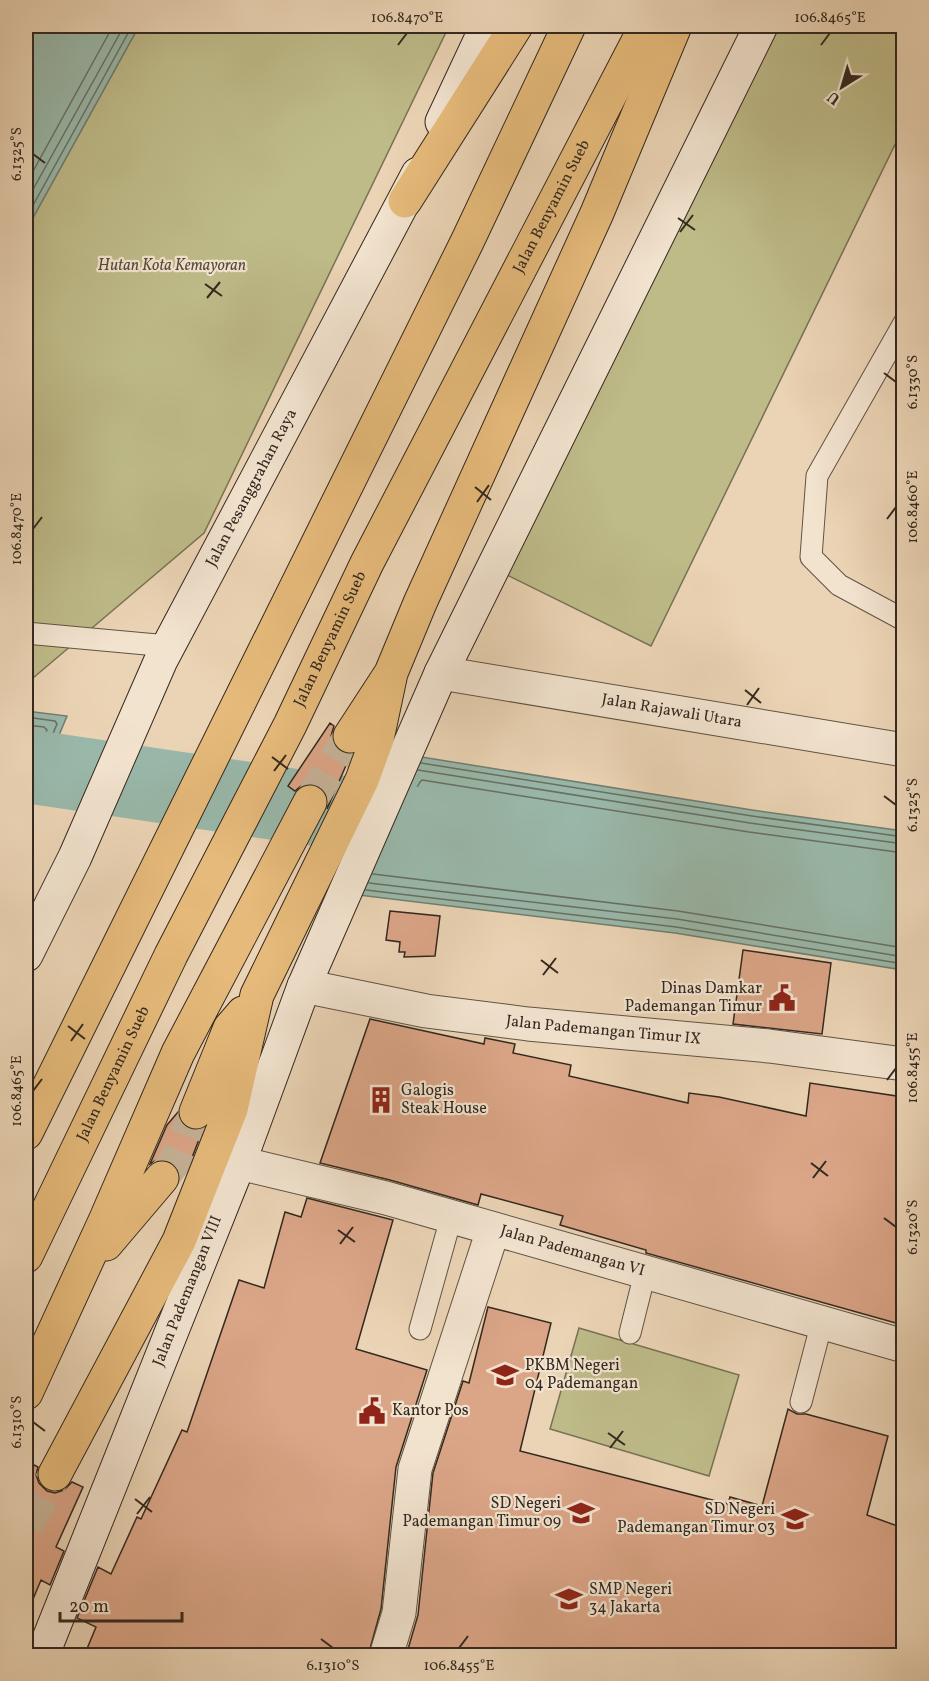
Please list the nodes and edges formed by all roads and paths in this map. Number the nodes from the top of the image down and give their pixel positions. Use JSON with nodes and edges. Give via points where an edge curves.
{"nodes":[{"id":1,"x":487,"y":26,"type":"edge"},
{"id":2,"x":516,"y":26,"type":"edge"},
{"id":3,"x":569,"y":26,"type":"edge"},
{"id":4,"x":646,"y":26,"type":"edge"},
{"id":5,"x":675,"y":26,"type":"edge"},
{"id":6,"x":761,"y":26,"type":"edge"},
{"id":7,"x":405,"y":201,"type":"junction"},
{"id":8,"x":903,"y":323,"type":"edge"},
{"id":9,"x":903,"y":620,"type":"edge"},
{"id":10,"x":26,"y":633,"type":"edge"},
{"id":11,"x":168,"y":646,"type":"junction"},
{"id":12,"x":437,"y":682,"type":"junction"},
{"id":13,"x":903,"y":750,"type":"edge"},
{"id":14,"x":310,"y":802,"type":"tunnel mouth"},
{"id":15,"x":28,"y":944,"type":"edge"},
{"id":16,"x":304,"y":986,"type":"junction"},
{"id":17,"x":257,"y":995,"type":"junction"},
{"id":18,"x":903,"y":1064,"type":"edge"},
{"id":19,"x":196,"y":1112,"type":"tunnel mouth"},
{"id":20,"x":26,"y":1133,"type":"edge"},
{"id":21,"x":239,"y":1163,"type":"junction"},
{"id":22,"x":162,"y":1178,"type":"tunnel mouth"},
{"id":23,"x":451,"y":1218,"type":"junction"},
{"id":24,"x":493,"y":1230,"type":"junction"},
{"id":25,"x":26,"y":1256,"type":"edge"},
{"id":26,"x":645,"y":1273,"type":"junction"},
{"id":27,"x":80,"y":1275,"type":"junction"},
{"id":28,"x":822,"y":1322,"type":"junction"},
{"id":29,"x":420,"y":1329,"type":"dead end"},
{"id":30,"x":630,"y":1333,"type":"dead end"},
{"id":31,"x":903,"y":1346,"type":"edge"},
{"id":32,"x":26,"y":1393,"type":"edge"},
{"id":33,"x":801,"y":1402,"type":"dead end"},
{"id":34,"x":55,"y":1474,"type":"tunnel mouth"},
{"id":35,"x":42,"y":1656,"type":"edge"},
{"id":36,"x":386,"y":1656,"type":"edge"}],
"edges":[{"from":1,"to":7,"type":"main road","name":"Jalan Pesanggrahan Raya"},
{"from":2,"to":7,"type":"main road"},
{"from":3,"to":20,"type":"main road","via":[[467,242]]},
{"from":4,"to":25,"type":"main road","name":"Jalan Benyamin Sueb","via":[[366,563],[290,725],[171,955]]},
{"from":5,"to":17,"type":"main road","via":[[597,213],[420,603],[364,738],[362,780]]},
{"from":6,"to":12,"type":"main road"},
{"from":7,"to":11,"type":"main road","name":"Jalan Pesanggrahan Raya"},
{"from":8,"to":9,"type":"lane","via":[[817,476],[811,557],[839,585]]},
{"from":10,"to":11,"type":"lane"},
{"from":11,"to":15,"type":"main road","name":"Jalan Pesanggrahan Raya","via":[[75,857]]},
{"from":12,"to":13,"type":"main road","name":"Jalan Rajawali Utara"},
{"from":12,"to":16,"type":"main road","name":"Jalan Pademangan VIII"},
{"from":14,"to":27,"type":"main road","via":[[178,1053]]},
{"from":16,"to":18,"type":"main road","name":"Jalan Pademangan Timur IX","via":[[426,1011],[769,1046]]},
{"from":16,"to":21,"type":"main road","name":"Jalan Pademangan VIII"},
{"from":17,"to":19,"type":"main road","via":[[230,1029]]},
{"from":17,"to":34,"type":"main road","via":[[231,1109],[179,1240]]},
{"from":21,"to":23,"type":"main road","name":"Jalan Pademangan VI","via":[[386,1198]]},
{"from":21,"to":35,"type":"main road","name":"Jalan Pademangan VIII"},
{"from":22,"to":27,"type":"main road"},
{"from":23,"to":24,"type":"main road","name":"Jalan Pademangan VI"},
{"from":23,"to":29,"type":"lane"},
{"from":24,"to":26,"type":"main road","name":"Jalan Pademangan VI"},
{"from":24,"to":36,"type":"main road","via":[[415,1469],[399,1613]]},
{"from":26,"to":28,"type":"main road","name":"Jalan Pademangan VI"},
{"from":26,"to":30,"type":"lane"},
{"from":27,"to":32,"type":"main road"},
{"from":28,"to":31,"type":"main road","name":"Jalan Pademangan VI"},
{"from":28,"to":33,"type":"lane"}]}
